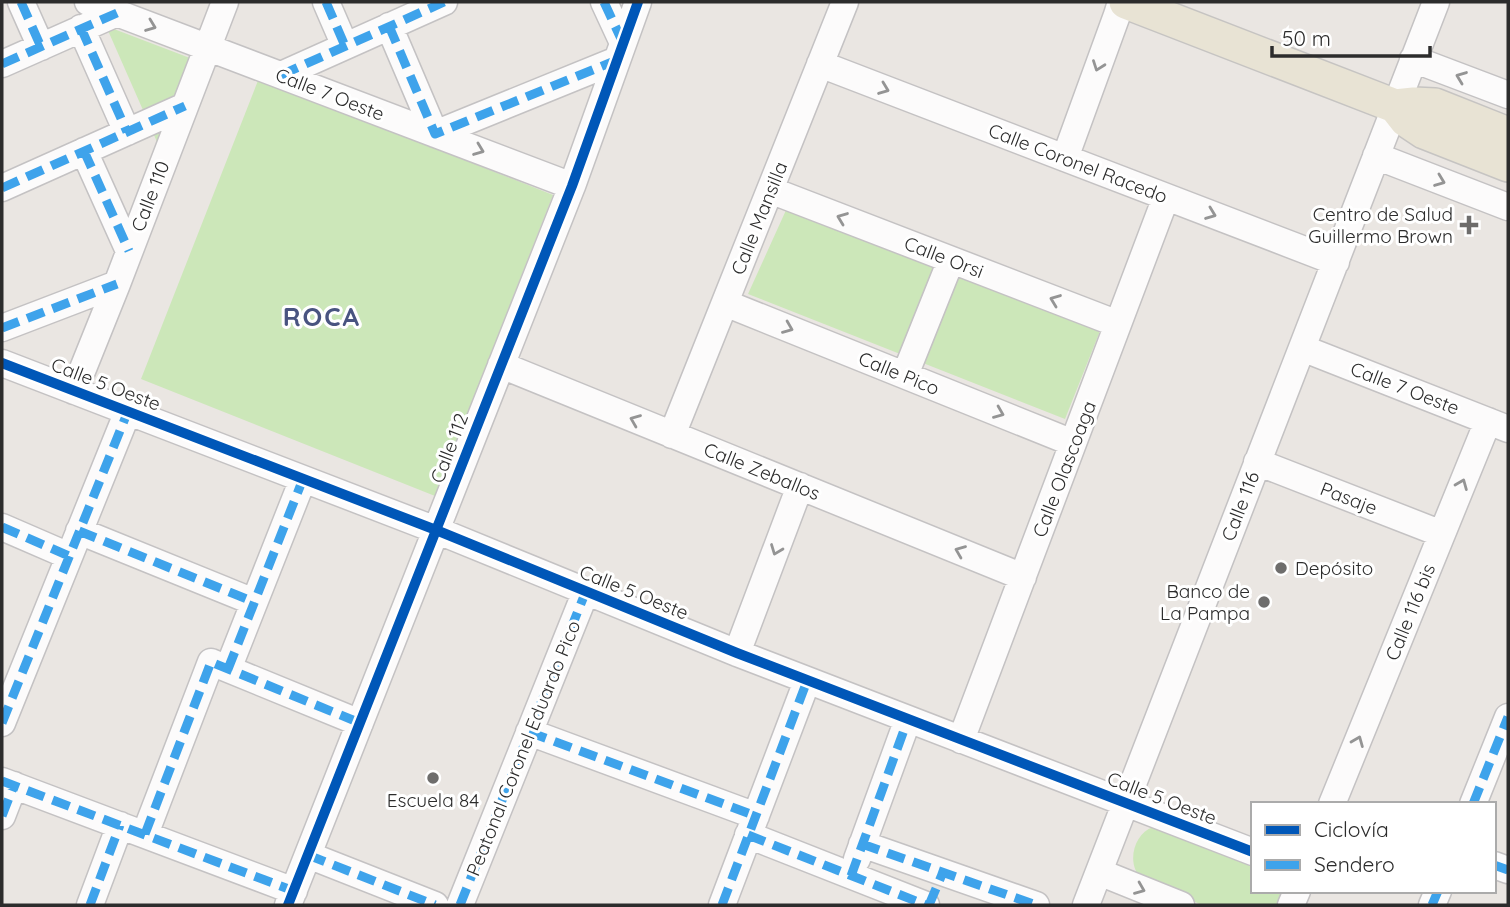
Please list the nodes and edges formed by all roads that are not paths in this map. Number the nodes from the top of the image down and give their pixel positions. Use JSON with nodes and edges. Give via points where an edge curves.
{"nodes":[{"id":1,"x":22,"y":2,"type":"edge"},
{"id":2,"x":88,"y":2,"type":"edge"},
{"id":3,"x":225,"y":2,"type":"edge"},
{"id":4,"x":326,"y":2,"type":"edge"},
{"id":5,"x":444,"y":2,"type":"edge"},
{"id":6,"x":604,"y":2,"type":"edge"},
{"id":7,"x":638,"y":2,"type":"edge"},
{"id":8,"x":845,"y":2,"type":"edge"},
{"id":9,"x":1123,"y":2,"type":"edge"},
{"id":10,"x":1436,"y":2,"type":"edge"},
{"id":11,"x":117,"y":13,"type":"junction"},
{"id":12,"x":389,"y":26,"type":"junction"},
{"id":13,"x":81,"y":29,"type":"junction"},
{"id":14,"x":345,"y":46,"type":"junction"},
{"id":15,"x":41,"y":47,"type":"junction"},
{"id":16,"x":208,"y":47,"type":"junction"},
{"id":17,"x":620,"y":52,"type":"junction"},
{"id":18,"x":1413,"y":59,"type":"junction"},
{"id":19,"x":2,"y":64,"type":"edge"},
{"id":20,"x":820,"y":64,"type":"junction"},
{"id":21,"x":281,"y":75,"type":"junction"},
{"id":22,"x":1508,"y":95,"type":"edge"},
{"id":23,"x":185,"y":106,"type":"junction"},
{"id":24,"x":1395,"y":106,"type":"junction"},
{"id":25,"x":127,"y":132,"type":"junction"},
{"id":26,"x":435,"y":134,"type":"junction"},
{"id":27,"x":1508,"y":134,"type":"edge"},
{"id":28,"x":84,"y":151,"type":"junction"},
{"id":29,"x":1376,"y":156,"type":"junction"},
{"id":30,"x":1065,"y":158,"type":"junction"},
{"id":31,"x":1508,"y":165,"type":"edge"},
{"id":32,"x":572,"y":186,"type":"junction"},
{"id":33,"x":2,"y":188,"type":"edge"},
{"id":34,"x":770,"y":190,"type":"junction"},
{"id":35,"x":1166,"y":197,"type":"junction"},
{"id":36,"x":1508,"y":207,"type":"edge"},
{"id":37,"x":129,"y":251,"type":"junction"},
{"id":38,"x":951,"y":260,"type":"junction"},
{"id":39,"x":1336,"y":262,"type":"junction"},
{"id":40,"x":117,"y":284,"type":"junction"},
{"id":41,"x":725,"y":303,"type":"junction"},
{"id":42,"x":1118,"y":324,"type":"junction"},
{"id":43,"x":2,"y":328,"type":"edge"},
{"id":44,"x":1302,"y":348,"type":"junction"},
{"id":45,"x":2,"y":363,"type":"edge"},
{"id":46,"x":500,"y":365,"type":"junction"},
{"id":47,"x":905,"y":375,"type":"junction"},
{"id":48,"x":74,"y":391,"type":"junction"},
{"id":49,"x":128,"y":411,"type":"junction"},
{"id":50,"x":1498,"y":425,"type":"edge"},
{"id":51,"x":672,"y":435,"type":"junction"},
{"id":52,"x":1073,"y":443,"type":"junction"},
{"id":53,"x":1256,"y":462,"type":"junction"},
{"id":54,"x":303,"y":479,"type":"junction"},
{"id":55,"x":800,"y":486,"type":"junction"},
{"id":56,"x":2,"y":527,"type":"edge"},
{"id":57,"x":436,"y":530,"type":"junction"},
{"id":58,"x":79,"y":531,"type":"junction"},
{"id":59,"x":1442,"y":534,"type":"junction"},
{"id":60,"x":69,"y":556,"type":"junction"},
{"id":61,"x":1023,"y":577,"type":"junction"},
{"id":62,"x":586,"y":591,"type":"junction"},
{"id":63,"x":254,"y":603,"type":"junction"},
{"id":64,"x":737,"y":653,"type":"junction"},
{"id":65,"x":219,"y":666,"type":"junction"},
{"id":66,"x":807,"y":681,"type":"junction"},
{"id":67,"x":1508,"y":717,"type":"edge"},
{"id":68,"x":908,"y":719,"type":"junction"},
{"id":69,"x":2,"y":723,"type":"edge"},
{"id":70,"x":360,"y":723,"type":"junction"},
{"id":71,"x":529,"y":732,"type":"junction"},
{"id":72,"x":961,"y":740,"type":"junction"},
{"id":73,"x":8,"y":783,"type":"edge"},
{"id":74,"x":1125,"y":802,"type":"junction"},
{"id":75,"x":1333,"y":802,"type":"edge"},
{"id":76,"x":1474,"y":802,"type":"edge"},
{"id":77,"x":2,"y":816,"type":"edge"},
{"id":78,"x":120,"y":825,"type":"junction"},
{"id":79,"x":752,"y":826,"type":"junction"},
{"id":80,"x":145,"y":834,"type":"junction"},
{"id":81,"x":862,"y":844,"type":"junction"},
{"id":82,"x":1251,"y":851,"type":"edge"},
{"id":83,"x":308,"y":855,"type":"junction"},
{"id":84,"x":943,"y":872,"type":"junction"},
{"id":85,"x":1099,"y":872,"type":"junction"},
{"id":86,"x":850,"y":876,"type":"junction"},
{"id":87,"x":291,"y":898,"type":"edge"},
{"id":88,"x":90,"y":905,"type":"edge"},
{"id":89,"x":435,"y":905,"type":"edge"},
{"id":90,"x":460,"y":905,"type":"edge"},
{"id":91,"x":722,"y":905,"type":"edge"},
{"id":92,"x":928,"y":905,"type":"edge"},
{"id":93,"x":1036,"y":905,"type":"edge"},
{"id":94,"x":1086,"y":905,"type":"edge"},
{"id":95,"x":1181,"y":905,"type":"edge"}],
"edges":[{"from":1,"to":15,"type":"street"},
{"from":2,"to":11,"type":"street","name":"Calle 7 Oeste"},
{"from":3,"to":16,"type":"street","name":"Calle 110"},
{"from":4,"to":14,"type":"street"},
{"from":5,"to":12,"type":"street"},
{"from":6,"to":17,"type":"street"},
{"from":7,"to":17,"type":"street","name":"Calle 112"},
{"from":8,"to":20,"type":"street","name":"Calle Mansilla"},
{"from":9,"to":24,"type":"main road"},
{"from":9,"to":30,"type":"street","one_way":true},
{"from":10,"to":18,"type":"street"},
{"from":11,"to":13,"type":"street"},
{"from":11,"to":16,"type":"street","name":"Calle 7 Oeste","one_way":true},
{"from":12,"to":14,"type":"street"},
{"from":12,"to":26,"type":"street"},
{"from":13,"to":15,"type":"street"},
{"from":13,"to":25,"type":"street"},
{"from":14,"to":21,"type":"street"},
{"from":15,"to":19,"type":"street"},
{"from":16,"to":21,"type":"street","name":"Calle 7 Oeste"},
{"from":16,"to":23,"type":"street","name":"Calle 110"},
{"from":17,"to":26,"type":"street"},
{"from":17,"to":32,"type":"street","name":"Calle 112"},
{"from":22,"to":18,"type":"street","one_way":true},
{"from":18,"to":24,"type":"street","name":"Calle 116"},
{"from":20,"to":30,"type":"street","name":"Calle Coronel Racedo","one_way":true},
{"from":20,"to":34,"type":"street","name":"Calle Mansilla"},
{"from":21,"to":26,"type":"street","name":"Calle 7 Oeste"},
{"from":23,"to":25,"type":"street"},
{"from":23,"to":37,"type":"street","name":"Calle 110"},
{"from":24,"to":27,"type":"main road","via":[[1435,105]]},
{"from":24,"to":29,"type":"street","name":"Calle 116"},
{"from":24,"to":31,"type":"main road","via":[[1424,132]]},
{"from":25,"to":28,"type":"street"},
{"from":26,"to":32,"type":"street","name":"Calle 7 Oeste","one_way":true},
{"from":28,"to":33,"type":"street"},
{"from":28,"to":37,"type":"street"},
{"from":29,"to":36,"type":"street","one_way":true},
{"from":29,"to":39,"type":"street","name":"Calle 116"},
{"from":30,"to":35,"type":"street","name":"Calle Coronel Racedo"},
{"from":32,"to":46,"type":"street","name":"Calle 112"},
{"from":38,"to":34,"type":"street","name":"Calle Orsi","one_way":true},
{"from":34,"to":41,"type":"street","name":"Calle Mansilla"},
{"from":35,"to":39,"type":"street","name":"Calle Coronel Racedo","one_way":true},
{"from":35,"to":42,"type":"street","name":"Calle Olascoaga"},
{"from":37,"to":40,"type":"street","name":"Calle 110"},
{"from":42,"to":38,"type":"street","name":"Calle Orsi","one_way":true},
{"from":38,"to":47,"type":"street"},
{"from":39,"to":44,"type":"street","name":"Calle 116"},
{"from":40,"to":43,"type":"street"},
{"from":40,"to":48,"type":"street","name":"Calle 110"},
{"from":41,"to":47,"type":"street","name":"Calle Pico","one_way":true},
{"from":41,"to":51,"type":"street","name":"Calle Mansilla"},
{"from":42,"to":52,"type":"street","name":"Calle Olascoaga"},
{"from":44,"to":50,"type":"street","name":"Calle 7 Oeste"},
{"from":44,"to":53,"type":"street","name":"Calle 116"},
{"from":45,"to":48,"type":"street","name":"Calle 5 Oeste"},
{"from":51,"to":46,"type":"street","name":"Calle Zeballos","one_way":true},
{"from":46,"to":57,"type":"street","name":"Calle 112"},
{"from":47,"to":52,"type":"street","name":"Calle Pico","one_way":true},
{"from":48,"to":49,"type":"street","name":"Calle 5 Oeste"},
{"from":49,"to":54,"type":"street","name":"Calle 5 Oeste"},
{"from":49,"to":58,"type":"street"},
{"from":59,"to":50,"type":"street","name":"Calle 116 bis","one_way":true},
{"from":51,"to":55,"type":"street","name":"Calle Zeballos"},
{"from":52,"to":61,"type":"street","name":"Calle Olascoaga"},
{"from":53,"to":59,"type":"street","name":"Pasaje"},
{"from":53,"to":74,"type":"street","name":"Calle 116"},
{"from":54,"to":57,"type":"street","name":"Calle 5 Oeste"},
{"from":54,"to":63,"type":"street"},
{"from":61,"to":55,"type":"street","name":"Calle Zeballos","one_way":true},
{"from":55,"to":64,"type":"street","one_way":true},
{"from":56,"to":60,"type":"street"},
{"from":57,"to":62,"type":"street","name":"Calle 5 Oeste"},
{"from":57,"to":70,"type":"street","name":"Calle 112"},
{"from":58,"to":60,"type":"street"},
{"from":58,"to":63,"type":"street"},
{"from":75,"to":59,"type":"street","name":"Calle 116 bis","one_way":true},
{"from":60,"to":69,"type":"street"},
{"from":61,"to":72,"type":"street","name":"Calle Olascoaga"},
{"from":62,"to":64,"type":"street","name":"Calle 5 Oeste"},
{"from":62,"to":71,"type":"street","name":"Peatonal Coronel Eduardo Pico"},
{"from":63,"to":65,"type":"street"},
{"from":64,"to":66,"type":"street","name":"Calle 5 Oeste"},
{"from":65,"to":70,"type":"street"},
{"from":65,"to":80,"type":"street"},
{"from":66,"to":68,"type":"street","name":"Calle 5 Oeste"},
{"from":66,"to":79,"type":"street"},
{"from":67,"to":76,"type":"street"},
{"from":68,"to":72,"type":"street","name":"Calle 5 Oeste"},
{"from":68,"to":81,"type":"street"},
{"from":70,"to":83,"type":"street","name":"Calle 112"},
{"from":71,"to":79,"type":"street"},
{"from":71,"to":90,"type":"street","name":"Peatonal Coronel Eduardo Pico"},
{"from":72,"to":74,"type":"street","name":"Calle 5 Oeste"},
{"from":73,"to":77,"type":"street"},
{"from":73,"to":78,"type":"street"},
{"from":74,"to":82,"type":"street","name":"Calle 5 Oeste"},
{"from":74,"to":85,"type":"street","name":"Calle 116"},
{"from":78,"to":80,"type":"street"},
{"from":78,"to":88,"type":"street"},
{"from":79,"to":86,"type":"street"},
{"from":79,"to":91,"type":"street"},
{"from":80,"to":87,"type":"street"},
{"from":81,"to":84,"type":"street"},
{"from":81,"to":86,"type":"street"},
{"from":83,"to":87,"type":"street","name":"Calle 112"},
{"from":83,"to":89,"type":"street"},
{"from":84,"to":92,"type":"street"},
{"from":84,"to":93,"type":"street"},
{"from":85,"to":94,"type":"street","name":"Calle 116"},
{"from":85,"to":95,"type":"street","one_way":true},
{"from":86,"to":92,"type":"street"}]}
